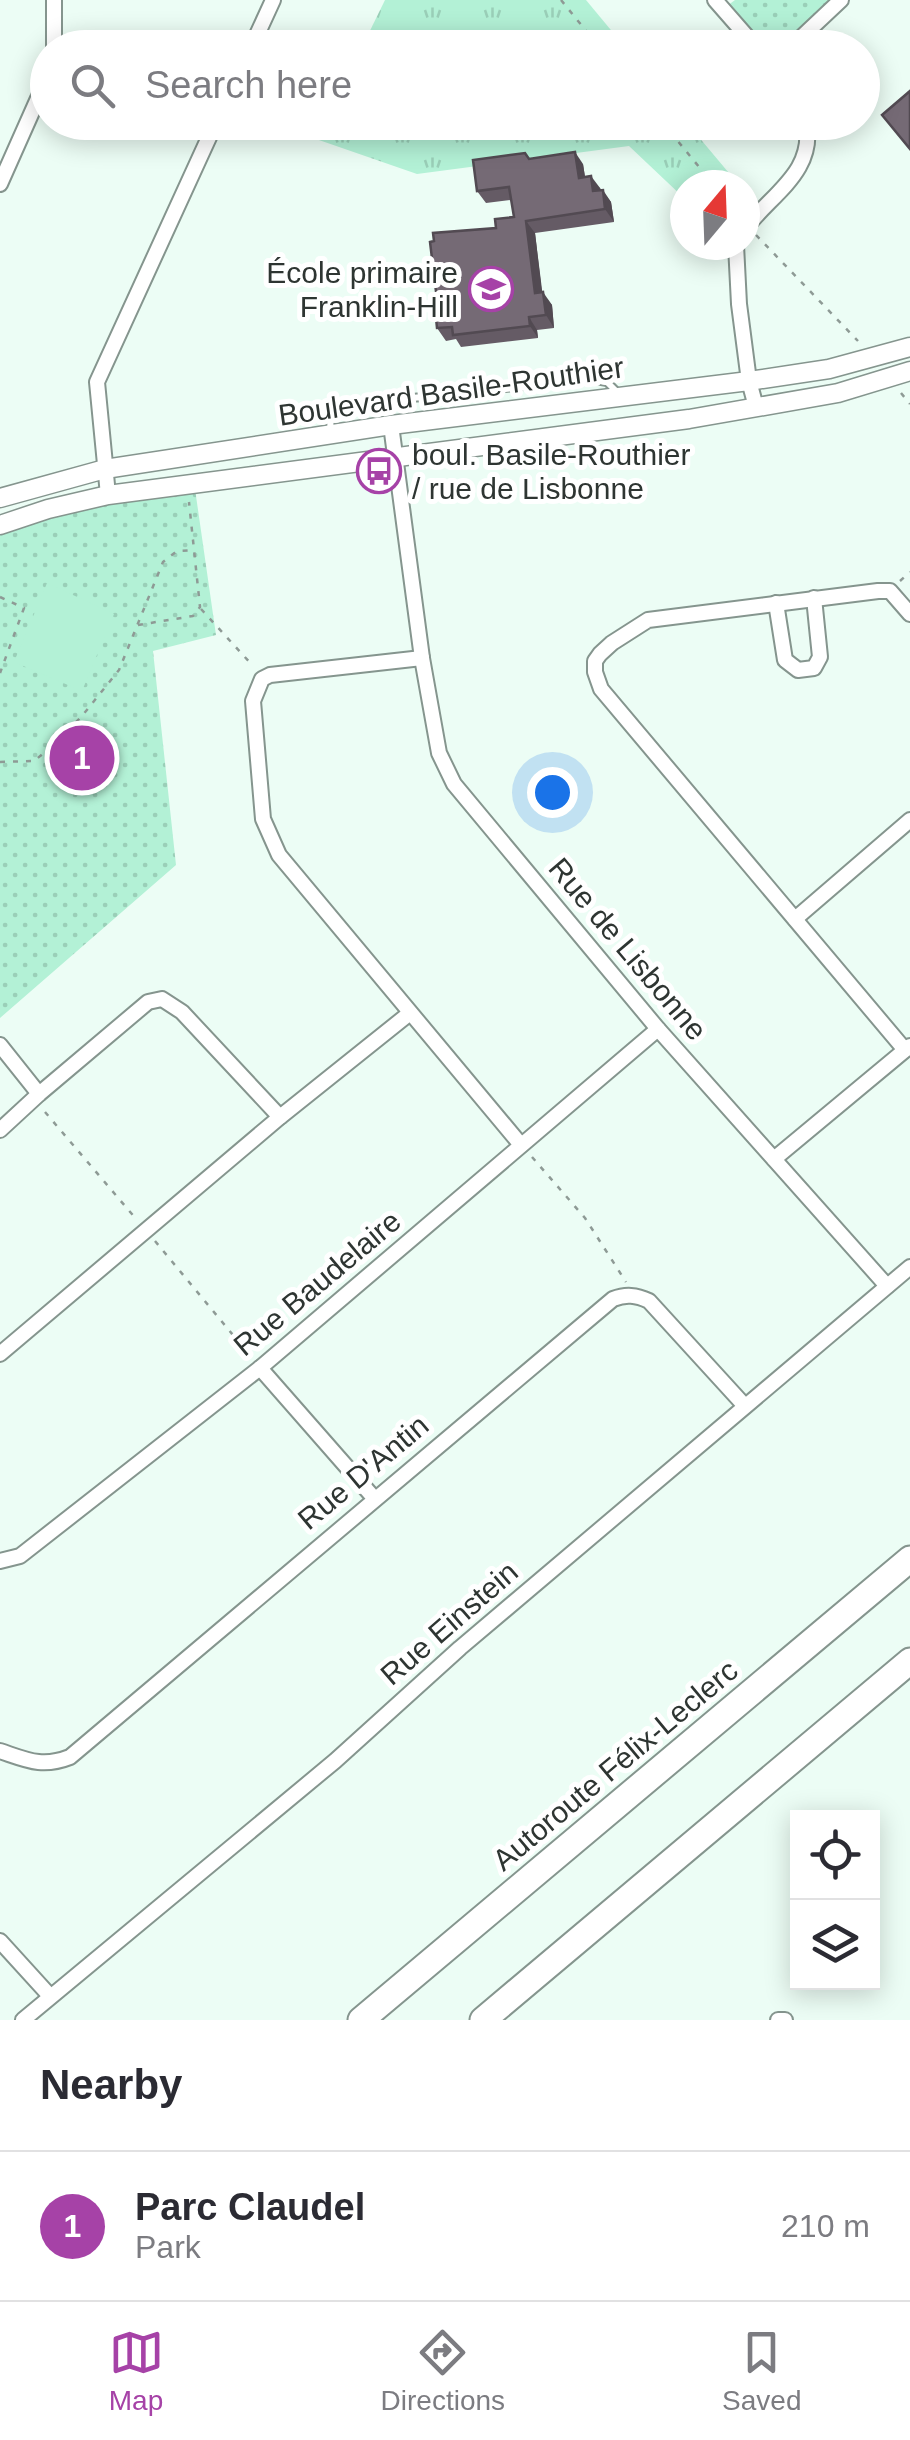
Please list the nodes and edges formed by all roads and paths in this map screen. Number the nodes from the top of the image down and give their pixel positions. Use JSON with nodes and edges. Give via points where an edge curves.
{"nodes":[{"id":1,"x":54,"y":0,"type":"edge"},
{"id":2,"x":274,"y":0,"type":"edge"},
{"id":3,"x":561,"y":0,"type":"edge"},
{"id":4,"x":841,"y":0,"type":"edge"},
{"id":5,"x":724,"y":3,"type":"edge"},
{"id":6,"x":54,"y":30,"type":"edge"},
{"id":7,"x":260,"y":30,"type":"edge"},
{"id":8,"x":585,"y":30,"type":"edge"},
{"id":9,"x":744,"y":30,"type":"edge"},
{"id":10,"x":809,"y":30,"type":"edge"},
{"id":11,"x":30,"y":116,"type":"edge"},
{"id":12,"x":208,"y":140,"type":"edge"},
{"id":13,"x":677,"y":140,"type":"edge"},
{"id":14,"x":807,"y":140,"type":"edge"},
{"id":15,"x":702,"y":170,"type":"edge"},
{"id":16,"x":0,"y":184,"type":"edge"},
{"id":17,"x":760,"y":212,"type":"edge"},
{"id":18,"x":760,"y":241,"type":"edge"},
{"id":19,"x":737,"y":260,"type":"edge"},
{"id":20,"x":910,"y":347,"type":"edge"},
{"id":21,"x":873,"y":357,"type":"junction"},
{"id":22,"x":910,"y":371,"type":"edge"},
{"id":23,"x":886,"y":377,"type":"junction"},
{"id":24,"x":749,"y":381,"type":"junction"},
{"id":25,"x":620,"y":395,"type":"junction"},
{"id":26,"x":910,"y":404,"type":"edge"},
{"id":27,"x":756,"y":406,"type":"junction"},
{"id":28,"x":392,"y":425,"type":"junction"},
{"id":29,"x":627,"y":428,"type":"junction"},
{"id":30,"x":330,"y":434,"type":"junction"},
{"id":31,"x":397,"y":456,"type":"junction"},
{"id":32,"x":105,"y":469,"type":"junction"},
{"id":33,"x":194,"y":482,"type":"junction"},
{"id":34,"x":108,"y":495,"type":"junction"},
{"id":35,"x":0,"y":498,"type":"edge"},
{"id":36,"x":0,"y":525,"type":"edge"},
{"id":37,"x":196,"y":550,"type":"junction"},
{"id":38,"x":0,"y":597,"type":"edge"},
{"id":39,"x":814,"y":598,"type":"junction"},
{"id":40,"x":776,"y":603,"type":"junction"},
{"id":41,"x":200,"y":607,"type":"junction"},
{"id":42,"x":910,"y":614,"type":"edge"},
{"id":43,"x":136,"y":626,"type":"junction"},
{"id":44,"x":422,"y":658,"type":"junction"},
{"id":45,"x":0,"y":673,"type":"edge"},
{"id":46,"x":264,"y":678,"type":"junction"},
{"id":47,"x":0,"y":762,"type":"edge"},
{"id":48,"x":910,"y":820,"type":"edge"},
{"id":49,"x":795,"y":919,"type":"junction"},
{"id":50,"x":410,"y":1013,"type":"junction"},
{"id":51,"x":658,"y":1029,"type":"junction"},
{"id":52,"x":0,"y":1045,"type":"edge"},
{"id":53,"x":907,"y":1048,"type":"edge"},
{"id":54,"x":40,"y":1094,"type":"junction"},
{"id":55,"x":280,"y":1117,"type":"junction"},
{"id":56,"x":0,"y":1130,"type":"edge"},
{"id":57,"x":521,"y":1145,"type":"junction"},
{"id":58,"x":774,"y":1160,"type":"junction"},
{"id":59,"x":910,"y":1267,"type":"edge"},
{"id":60,"x":887,"y":1286,"type":"junction"},
{"id":61,"x":632,"y":1296,"type":"junction"},
{"id":62,"x":0,"y":1354,"type":"edge"},
{"id":63,"x":260,"y":1368,"type":"junction"},
{"id":64,"x":744,"y":1405,"type":"junction"},
{"id":65,"x":374,"y":1498,"type":"junction"},
{"id":66,"x":910,"y":1559,"type":"edge"},
{"id":67,"x":0,"y":1561,"type":"edge"},
{"id":68,"x":910,"y":1661,"type":"edge"},
{"id":69,"x":0,"y":1751,"type":"edge"},
{"id":70,"x":0,"y":1940,"type":"edge"},
{"id":71,"x":50,"y":1996,"type":"junction"},
{"id":72,"x":23,"y":2020,"type":"edge"},
{"id":73,"x":361,"y":2020,"type":"edge"},
{"id":74,"x":482,"y":2020,"type":"edge"}],
"edges":[{"from":1,"to":6,"type":"street"},
{"from":2,"to":7,"type":"street"},
{"from":3,"to":8,"type":"path"},
{"from":4,"to":10,"type":"street"},
{"from":5,"to":9,"type":"street"},
{"from":11,"to":16,"type":"street"},
{"from":12,"to":32,"type":"street","via":[[97,382]]},
{"from":13,"to":15,"type":"path"},
{"from":14,"to":17,"type":"street","via":[[800,168]]},
{"from":18,"to":21,"type":"path"},
{"from":19,"to":24,"type":"street"},
{"from":20,"to":21,"type":"street","name":"Boulevard Basile-Routhier"},
{"from":21,"to":24,"type":"street","name":"Boulevard Basile-Routhier"},
{"from":22,"to":23,"type":"street","name":"Boulevard Basile-Routhier"},
{"from":23,"to":26,"type":"path"},
{"from":23,"to":27,"type":"street","name":"Boulevard Basile-Routhier"},
{"from":24,"to":25,"type":"street","name":"Boulevard Basile-Routhier"},
{"from":24,"to":27,"type":"street"},
{"from":25,"to":28,"type":"street","name":"Boulevard Basile-Routhier"},
{"from":25,"to":29,"type":"street"},
{"from":25,"to":30,"type":"lane","via":[[590,379],[338,406]]},
{"from":27,"to":29,"type":"street","name":"Boulevard Basile-Routhier"},
{"from":28,"to":30,"type":"street","name":"Boulevard Basile-Routhier"},
{"from":28,"to":31,"type":"street","name":"Rue de Lisbonne"},
{"from":29,"to":31,"type":"street","name":"Boulevard Basile-Routhier"},
{"from":30,"to":32,"type":"street","name":"Boulevard Basile-Routhier"},
{"from":31,"to":33,"type":"street","name":"Boulevard Basile-Routhier"},
{"from":31,"to":44,"type":"street","name":"Rue de Lisbonne"},
{"from":32,"to":34,"type":"street"},
{"from":32,"to":35,"type":"street","name":"Boulevard Basile-Routhier"},
{"from":33,"to":34,"type":"street","name":"Boulevard Basile-Routhier"},
{"from":33,"to":37,"type":"path","via":[[189,498]]},
{"from":34,"to":36,"type":"street","name":"Boulevard Basile-Routhier"},
{"from":37,"to":41,"type":"path"},
{"from":37,"to":43,"type":"path","via":[[177,551],[163,562]]},
{"from":38,"to":45,"type":"path","via":[[24,608]]},
{"from":39,"to":40,"type":"street"},
{"from":39,"to":40,"type":"street","via":[[820,657],[814,668],[798,670],[785,660]]},
{"from":39,"to":42,"type":"street","via":[[890,591]]},
{"from":40,"to":49,"type":"street","via":[[648,620],[600,654],[595,672],[601,689]]},
{"from":41,"to":43,"type":"path","via":[[193,616]]},
{"from":41,"to":46,"type":"path"},
{"from":43,"to":47,"type":"path","via":[[118,670],[56,743],[34,761]]},
{"from":44,"to":46,"type":"street"},
{"from":44,"to":51,"type":"street","name":"Rue de Lisbonne","via":[[439,753],[454,784]]},
{"from":46,"to":50,"type":"street","via":[[253,700],[269,835]]},
{"from":48,"to":49,"type":"street"},
{"from":49,"to":53,"type":"street"},
{"from":50,"to":55,"type":"street"},
{"from":50,"to":57,"type":"street"},
{"from":51,"to":57,"type":"street","name":"Rue Baudelaire"},
{"from":51,"to":58,"type":"street","name":"Rue de Lisbonne"},
{"from":52,"to":54,"type":"street"},
{"from":53,"to":58,"type":"street"},
{"from":54,"to":55,"type":"street","via":[[148,1002],[162,1000],[182,1012]]},
{"from":54,"to":56,"type":"street"},
{"from":55,"to":62,"type":"street"},
{"from":57,"to":61,"type":"path","via":[[585,1218]]},
{"from":57,"to":63,"type":"street","name":"Rue Baudelaire"},
{"from":58,"to":60,"type":"street","name":"Rue de Lisbonne"},
{"from":59,"to":60,"type":"street","name":"Rue Einstein"},
{"from":60,"to":64,"type":"street","name":"Rue Einstein"},
{"from":61,"to":64,"type":"street","via":[[649,1301]]},
{"from":61,"to":65,"type":"street","name":"Rue D'Antin","via":[[613,1299]]},
{"from":63,"to":65,"type":"street"},
{"from":63,"to":67,"type":"street","name":"Rue Baudelaire","via":[[20,1556]]},
{"from":64,"to":71,"type":"street","name":"Rue Einstein","via":[[335,1761]]},
{"from":65,"to":69,"type":"street","name":"Rue D'Antin","via":[[70,1757],[54,1764]]},
{"from":66,"to":73,"type":"highway","name":"Autoroute Félix-Leclerc"},
{"from":68,"to":74,"type":"highway"},
{"from":70,"to":71,"type":"street"},
{"from":71,"to":72,"type":"street","name":"Rue Einstein"}]}
